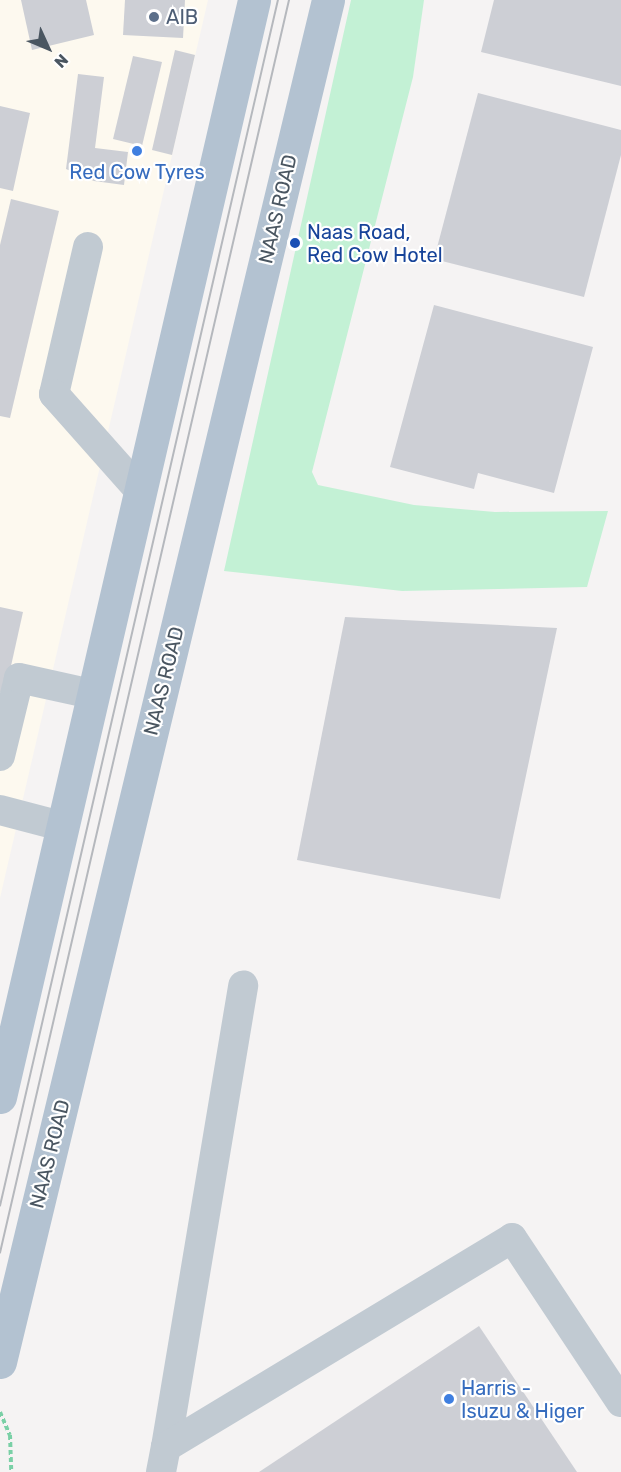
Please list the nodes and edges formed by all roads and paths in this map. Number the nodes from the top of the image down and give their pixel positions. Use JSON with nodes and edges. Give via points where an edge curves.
{"nodes":[{"id":1,"x":254,"y":0,"type":"edge"},
{"id":2,"x":328,"y":0,"type":"edge"},
{"id":3,"x":88,"y":247,"type":"dead end"},
{"id":4,"x":140,"y":491,"type":"junction"},
{"id":5,"x":92,"y":694,"type":"junction"},
{"id":6,"x":0,"y":756,"type":"edge"},
{"id":7,"x":0,"y":810,"type":"edge"},
{"id":8,"x":61,"y":826,"type":"junction"},
{"id":9,"x":243,"y":985,"type":"dead end"},
{"id":10,"x":5,"y":1049,"type":"edge"},
{"id":11,"x":0,"y":1097,"type":"edge"},
{"id":12,"x":0,"y":1362,"type":"edge"},
{"id":13,"x":621,"y":1402,"type":"edge"},
{"id":14,"x":0,"y":1412,"type":"edge"},
{"id":15,"x":164,"y":1459,"type":"edge"},
{"id":16,"x":11,"y":1472,"type":"edge"}],
"edges":[{"from":1,"to":4,"type":"main road"},
{"from":2,"to":12,"type":"main road","name":"NAAS ROAD"},
{"from":3,"to":4,"type":"lane","via":[[54,394]]},
{"from":4,"to":5,"type":"main road"},
{"from":5,"to":6,"type":"lane","via":[[19,678]]},
{"from":5,"to":8,"type":"main road"},
{"from":7,"to":8,"type":"lane"},
{"from":8,"to":10,"type":"main road"},
{"from":9,"to":15,"type":"lane"},
{"from":10,"to":11,"type":"main road"},
{"from":13,"to":15,"type":"lane","via":[[512,1238]]},
{"from":14,"to":16,"type":"path","via":[[10,1435]]}]}
